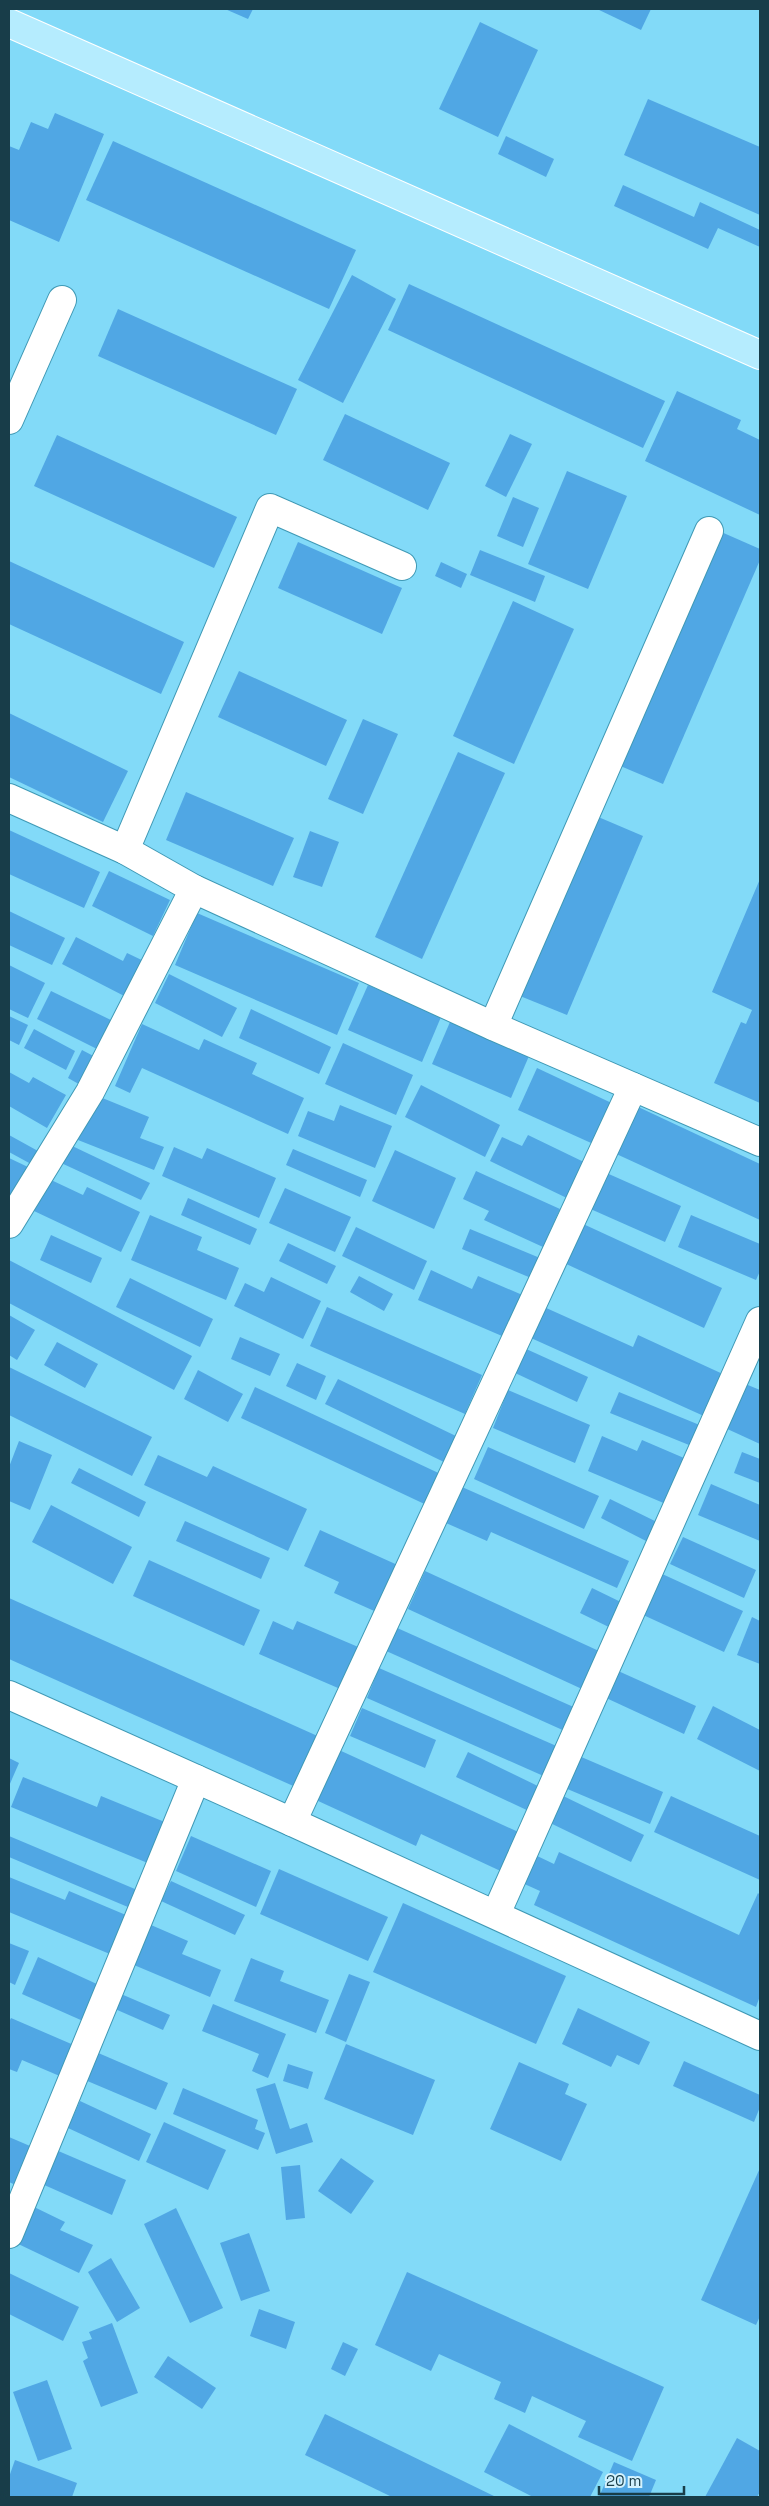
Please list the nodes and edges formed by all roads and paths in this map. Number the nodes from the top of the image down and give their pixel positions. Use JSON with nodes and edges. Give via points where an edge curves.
{"nodes":[{"id":1,"x":9,"y":23,"type":"edge"},
{"id":2,"x":62,"y":300,"type":"dead end"},
{"id":3,"x":760,"y":355,"type":"edge"},
{"id":4,"x":9,"y":420,"type":"edge"},
{"id":5,"x":710,"y":531,"type":"dead end"},
{"id":6,"x":402,"y":566,"type":"dead end"},
{"id":7,"x":9,"y":798,"type":"edge"},
{"id":8,"x":125,"y":850,"type":"junction"},
{"id":9,"x":194,"y":889,"type":"junction"},
{"id":10,"x":492,"y":1026,"type":"junction"},
{"id":11,"x":633,"y":1087,"type":"junction"},
{"id":12,"x":760,"y":1142,"type":"edge"},
{"id":13,"x":9,"y":1224,"type":"edge"},
{"id":14,"x":760,"y":1321,"type":"edge"},
{"id":15,"x":9,"y":1695,"type":"edge"},
{"id":16,"x":196,"y":1779,"type":"junction"},
{"id":17,"x":292,"y":1822,"type":"junction"},
{"id":18,"x":496,"y":1914,"type":"junction"},
{"id":19,"x":760,"y":2036,"type":"edge"},
{"id":20,"x":9,"y":2234,"type":"edge"}],
"edges":[{"from":1,"to":3,"type":"main road"},
{"from":2,"to":4,"type":"street"},
{"from":5,"to":10,"type":"street"},
{"from":6,"to":8,"type":"street","via":[[270,508]]},
{"from":7,"to":8,"type":"street"},
{"from":8,"to":9,"type":"street"},
{"from":9,"to":10,"type":"street"},
{"from":9,"to":13,"type":"street","via":[[90,1092]]},
{"from":10,"to":11,"type":"street"},
{"from":11,"to":12,"type":"street"},
{"from":11,"to":17,"type":"street"},
{"from":14,"to":18,"type":"street"},
{"from":15,"to":16,"type":"street"},
{"from":16,"to":17,"type":"street"},
{"from":16,"to":20,"type":"street"},
{"from":17,"to":18,"type":"street"},
{"from":18,"to":19,"type":"street"}]}
